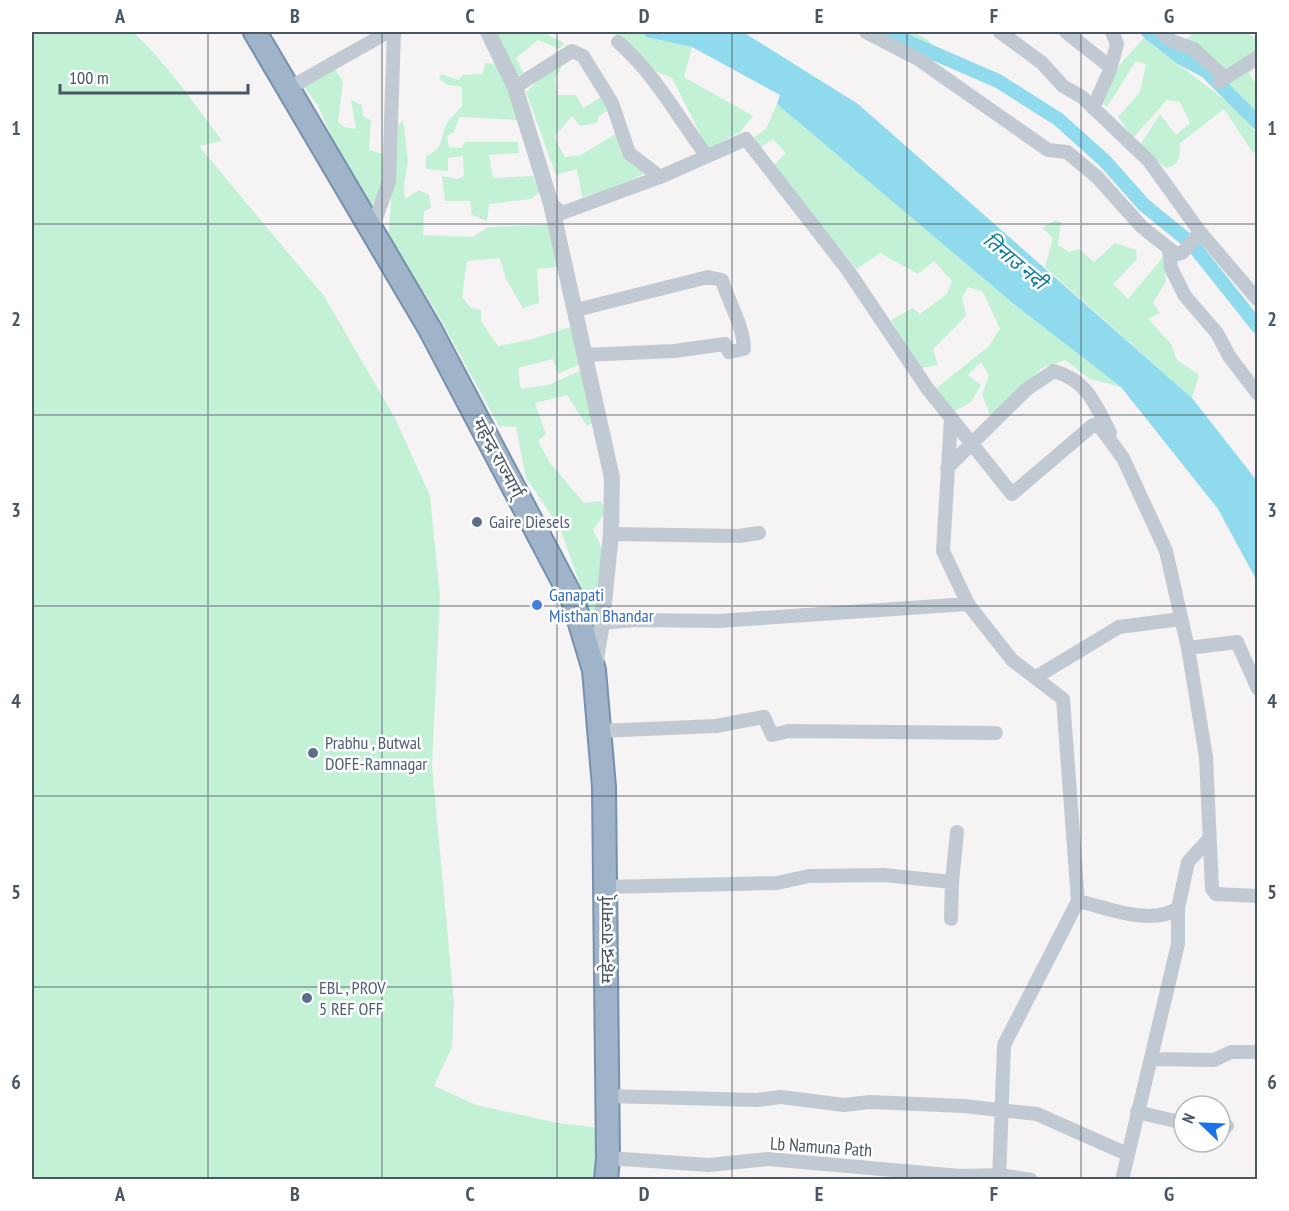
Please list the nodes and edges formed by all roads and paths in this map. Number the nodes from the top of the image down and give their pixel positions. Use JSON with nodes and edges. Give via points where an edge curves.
{"nodes":[{"id":1,"x":255,"y":32,"type":"edge"},
{"id":2,"x":388,"y":32,"type":"edge"},
{"id":3,"x":394,"y":32,"type":"edge"},
{"id":4,"x":488,"y":32,"type":"edge"},
{"id":5,"x":866,"y":32,"type":"edge"},
{"id":6,"x":999,"y":32,"type":"edge"},
{"id":7,"x":1066,"y":32,"type":"edge"},
{"id":8,"x":1112,"y":32,"type":"edge"},
{"id":9,"x":1161,"y":32,"type":"edge"},
{"id":10,"x":618,"y":42,"type":"dead end"},
{"id":11,"x":1257,"y":57,"type":"edge"},
{"id":12,"x":1110,"y":70,"type":"junction"},
{"id":13,"x":515,"y":87,"type":"junction"},
{"id":14,"x":289,"y":88,"type":"junction"},
{"id":15,"x":1093,"y":108,"type":"junction"},
{"id":16,"x":706,"y":155,"type":"junction"},
{"id":17,"x":660,"y":177,"type":"junction"},
{"id":18,"x":551,"y":204,"type":"junction"},
{"id":19,"x":372,"y":229,"type":"junction"},
{"id":20,"x":1200,"y":232,"type":"junction"},
{"id":21,"x":1173,"y":251,"type":"junction"},
{"id":22,"x":1257,"y":300,"type":"edge"},
{"id":23,"x":576,"y":310,"type":"junction"},
{"id":24,"x":584,"y":355,"type":"junction"},
{"id":25,"x":1257,"y":394,"type":"edge"},
{"id":26,"x":951,"y":418,"type":"junction"},
{"id":27,"x":971,"y":443,"type":"junction"},
{"id":28,"x":1123,"y":458,"type":"junction"},
{"id":29,"x":947,"y":468,"type":"junction"},
{"id":30,"x":759,"y":533,"type":"dead end"},
{"id":31,"x":611,"y":534,"type":"junction"},
{"id":32,"x":968,"y":604,"type":"junction"},
{"id":33,"x":1181,"y":619,"type":"junction"},
{"id":34,"x":602,"y":623,"type":"junction"},
{"id":35,"x":1188,"y":648,"type":"junction"},
{"id":36,"x":594,"y":670,"type":"junction"},
{"id":37,"x":1036,"y":677,"type":"junction"},
{"id":38,"x":1257,"y":690,"type":"edge"},
{"id":39,"x":599,"y":731,"type":"junction"},
{"id":40,"x":996,"y":733,"type":"dead end"},
{"id":41,"x":957,"y":832,"type":"dead end"},
{"id":42,"x":1209,"y":839,"type":"junction"},
{"id":43,"x":952,"y":882,"type":"junction"},
{"id":44,"x":606,"y":888,"type":"junction"},
{"id":45,"x":1257,"y":896,"type":"edge"},
{"id":46,"x":1078,"y":901,"type":"junction"},
{"id":47,"x":1178,"y":908,"type":"junction"},
{"id":48,"x":951,"y":919,"type":"dead end"},
{"id":49,"x":1257,"y":1052,"type":"edge"},
{"id":50,"x":1152,"y":1059,"type":"junction"},
{"id":51,"x":608,"y":1096,"type":"junction"},
{"id":52,"x":1004,"y":1111,"type":"junction"},
{"id":53,"x":1137,"y":1112,"type":"junction"},
{"id":54,"x":1172,"y":1120,"type":"edge"},
{"id":55,"x":1127,"y":1154,"type":"junction"},
{"id":56,"x":833,"y":1165,"type":"junction"},
{"id":57,"x":607,"y":1169,"type":"edge"},
{"id":58,"x":999,"y":1177,"type":"edge"},
{"id":59,"x":830,"y":1179,"type":"edge"},
{"id":60,"x":1031,"y":1179,"type":"edge"},
{"id":61,"x":1122,"y":1179,"type":"edge"}],
"edges":[{"from":1,"to":14,"type":"highway","name":"महेन्द्र राज्मार्ग्"},
{"from":2,"to":14,"type":"street"},
{"from":3,"to":19,"type":"street","via":[[389,182]]},
{"from":4,"to":13,"type":"street"},
{"from":5,"to":21,"type":"street","via":[[918,59],[1048,150],[1067,152],[1142,227]]},
{"from":6,"to":15,"type":"street"},
{"from":7,"to":12,"type":"street"},
{"from":8,"to":12,"type":"street","via":[[1117,44]]},
{"from":9,"to":11,"type":"street","via":[[1194,49],[1222,80]]},
{"from":10,"to":16,"type":"street","via":[[652,74]]},
{"from":12,"to":15,"type":"street"},
{"from":13,"to":17,"type":"street","via":[[572,51],[583,56],[612,103],[629,153]]},
{"from":13,"to":18,"type":"street"},
{"from":14,"to":19,"type":"highway","name":"महेन्द्र राज्मार्ग्"},
{"from":15,"to":20,"type":"street","via":[[1149,161]]},
{"from":16,"to":17,"type":"street"},
{"from":16,"to":26,"type":"street","via":[[746,139],[847,269]]},
{"from":17,"to":18,"type":"street","via":[[562,213]]},
{"from":18,"to":23,"type":"street"},
{"from":19,"to":36,"type":"highway","name":"महेन्द्र राज्मार्ग्","via":[[430,329],[573,600]]},
{"from":20,"to":21,"type":"street","via":[[1182,253]]},
{"from":20,"to":22,"type":"street"},
{"from":21,"to":25,"type":"street","via":[[1171,268],[1185,296],[1217,333]]},
{"from":23,"to":24,"type":"street"},
{"from":23,"to":24,"type":"street","via":[[717,277],[722,280],[742,331],[744,350],[729,352],[725,344],[674,351]]},
{"from":24,"to":31,"type":"street","via":[[612,478]]},
{"from":26,"to":27,"type":"street"},
{"from":26,"to":29,"type":"street"},
{"from":27,"to":28,"type":"street","via":[[1012,494],[1093,425],[1101,428]]},
{"from":27,"to":28,"type":"street","via":[[1027,389],[1054,371],[1072,376],[1091,395]]},
{"from":27,"to":29,"type":"street"},
{"from":28,"to":33,"type":"street","via":[[1166,551]]},
{"from":29,"to":32,"type":"street","via":[[943,551]]},
{"from":30,"to":31,"type":"street"},
{"from":31,"to":34,"type":"street"},
{"from":32,"to":34,"type":"street","via":[[718,621]]},
{"from":32,"to":37,"type":"street","via":[[1012,660]]},
{"from":33,"to":35,"type":"street"},
{"from":33,"to":37,"type":"street","via":[[1119,627]]},
{"from":34,"to":36,"type":"street"},
{"from":35,"to":38,"type":"street","via":[[1237,642]]},
{"from":35,"to":42,"type":"street","via":[[1206,758]]},
{"from":36,"to":39,"type":"highway","name":"महेन्द्र राज्मार्ग्"},
{"from":37,"to":46,"type":"street","via":[[1063,699]]},
{"from":39,"to":40,"type":"street","via":[[716,726],[764,717],[772,735],[789,730]]},
{"from":39,"to":44,"type":"highway","name":"महेन्द्र राज्मार्ग्"},
{"from":41,"to":43,"type":"street"},
{"from":42,"to":45,"type":"street","via":[[1212,889],[1216,894]]},
{"from":42,"to":47,"type":"street","via":[[1188,862]]},
{"from":43,"to":44,"type":"street","via":[[884,875],[809,876],[777,884]]},
{"from":43,"to":48,"type":"street"},
{"from":44,"to":51,"type":"highway","name":"महेन्द्र राज्मार्ग्"},
{"from":46,"to":47,"type":"street","via":[[1150,917]]},
{"from":46,"to":52,"type":"street","via":[[1004,1044]]},
{"from":47,"to":50,"type":"street","via":[[1178,944]]},
{"from":49,"to":50,"type":"street","via":[[1231,1052],[1214,1060]]},
{"from":50,"to":53,"type":"street"},
{"from":51,"to":52,"type":"street","via":[[757,1100],[780,1097],[844,1105],[870,1102]]},
{"from":51,"to":57,"type":"highway","name":"महेन्द्र राज्मार्ग्"},
{"from":52,"to":55,"type":"street","via":[[1037,1114]]},
{"from":52,"to":58,"type":"street"},
{"from":53,"to":54,"type":"street"},
{"from":53,"to":55,"type":"street"},
{"from":55,"to":61,"type":"street"},
{"from":56,"to":57,"type":"street","name":"Lb Namuna Path","via":[[768,1160]]},
{"from":56,"to":58,"type":"street","name":"Lb Namuna Path"},
{"from":56,"to":59,"type":"street"},
{"from":58,"to":60,"type":"street","name":"Lb Namuna Path"}]}
